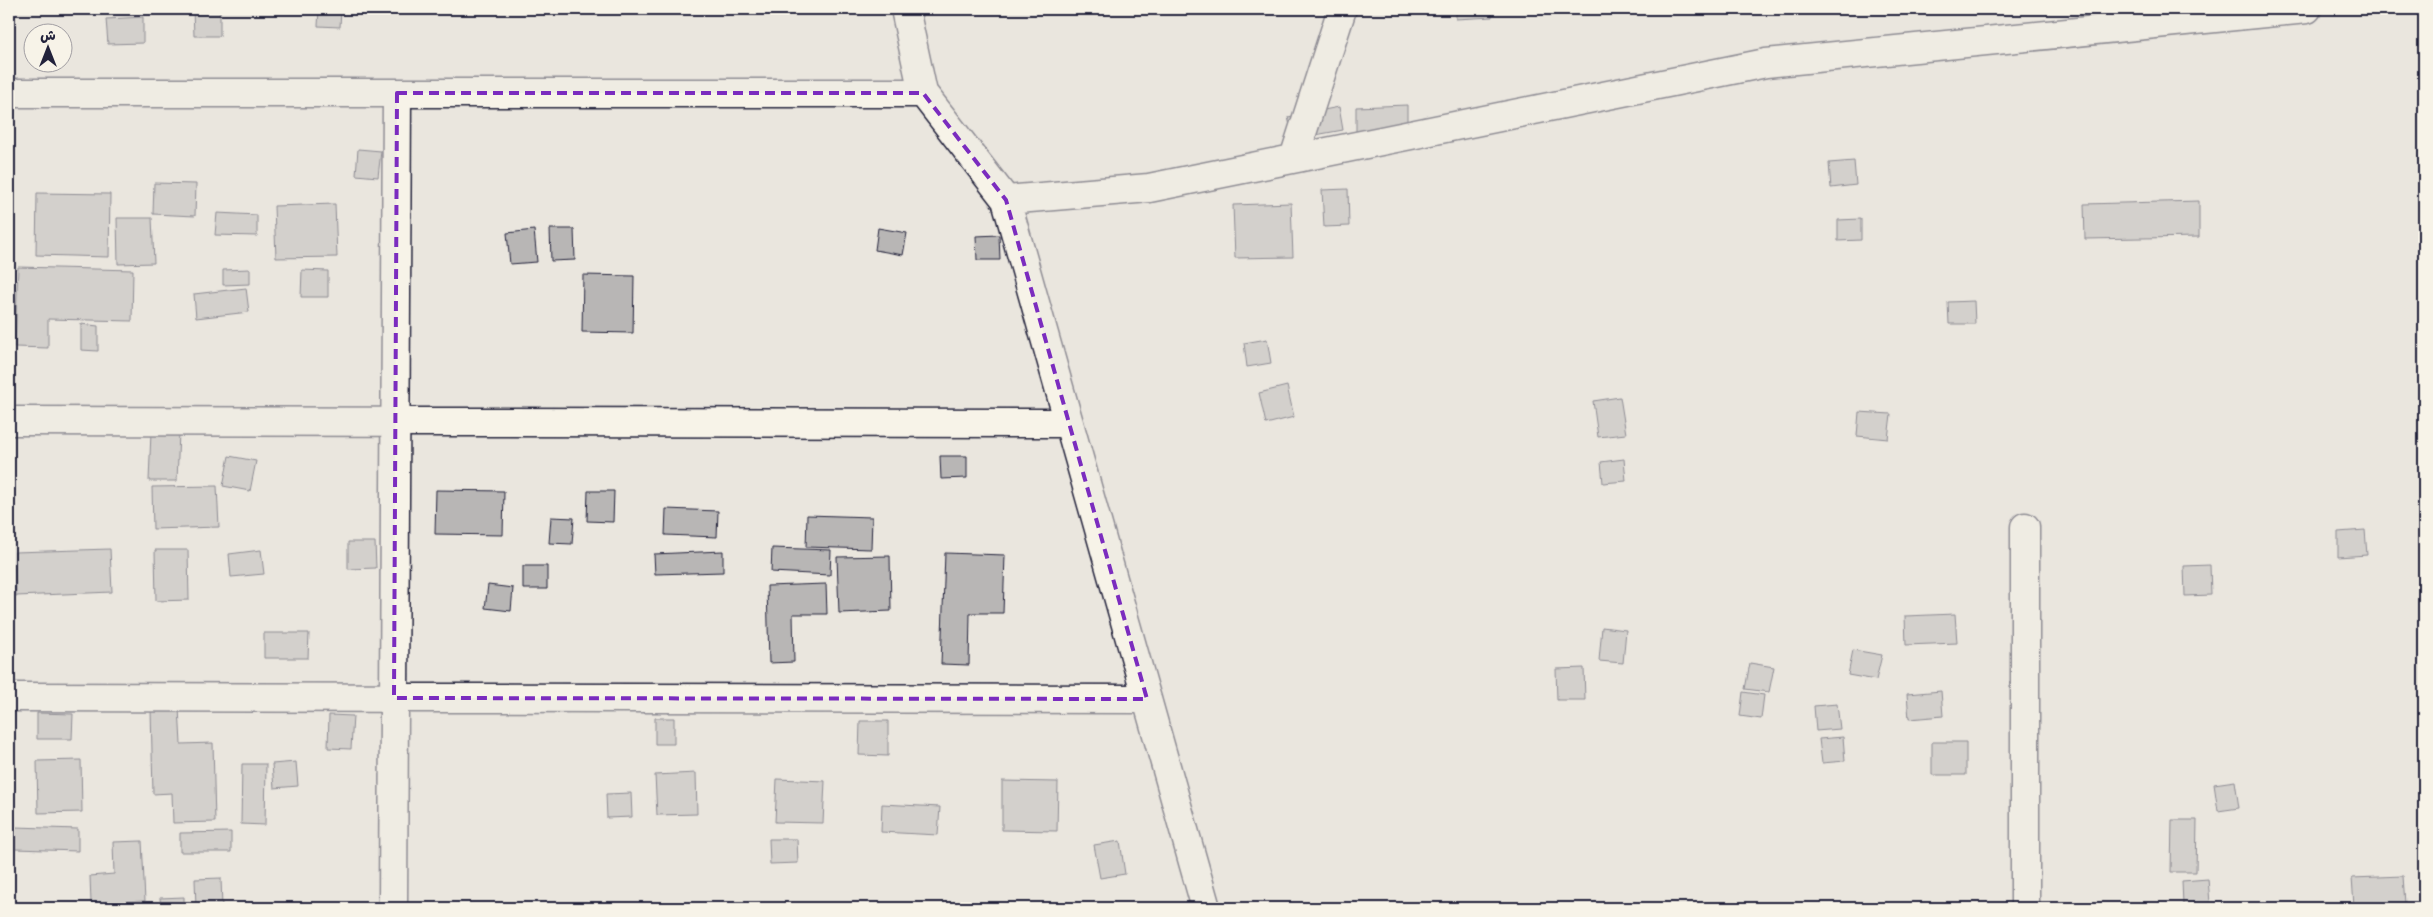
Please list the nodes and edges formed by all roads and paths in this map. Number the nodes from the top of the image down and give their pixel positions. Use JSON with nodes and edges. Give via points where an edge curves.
{"nodes":[{"id":1,"x":905,"y":9,"type":"edge"},
{"id":2,"x":1342,"y":9,"type":"edge"},
{"id":3,"x":2307,"y":9,"type":"edge"},
{"id":4,"x":9,"y":93,"type":"edge"},
{"id":5,"x":397,"y":93,"type":"junction"},
{"id":6,"x":922,"y":93,"type":"junction"},
{"id":7,"x":1294,"y":158,"type":"junction"},
{"id":8,"x":1006,"y":200,"type":"junction"},
{"id":9,"x":9,"y":421,"type":"edge"},
{"id":10,"x":395,"y":422,"type":"junction"},
{"id":11,"x":1069,"y":423,"type":"junction"},
{"id":12,"x":2025,"y":527,"type":"dead end"},
{"id":13,"x":9,"y":698,"type":"edge"},
{"id":14,"x":394,"y":698,"type":"junction"},
{"id":15,"x":1147,"y":698,"type":"junction"},
{"id":16,"x":393,"y":908,"type":"edge"},
{"id":17,"x":1206,"y":908,"type":"edge"},
{"id":18,"x":2025,"y":908,"type":"edge"}],
"edges":[{"from":1,"to":6,"type":"street"},
{"from":2,"to":7,"type":"street"},
{"from":3,"to":7,"type":"street","via":[[1766,63]]},
{"from":4,"to":5,"type":"street"},
{"from":5,"to":6,"type":"street"},
{"from":5,"to":10,"type":"street"},
{"from":6,"to":8,"type":"street"},
{"from":7,"to":8,"type":"street","via":[[1149,188]]},
{"from":8,"to":11,"type":"street"},
{"from":9,"to":10,"type":"street"},
{"from":10,"to":11,"type":"street"},
{"from":10,"to":14,"type":"street"},
{"from":11,"to":15,"type":"street"},
{"from":12,"to":18,"type":"street"},
{"from":13,"to":14,"type":"street"},
{"from":14,"to":15,"type":"street"},
{"from":14,"to":16,"type":"street"},
{"from":15,"to":17,"type":"street"}]}
